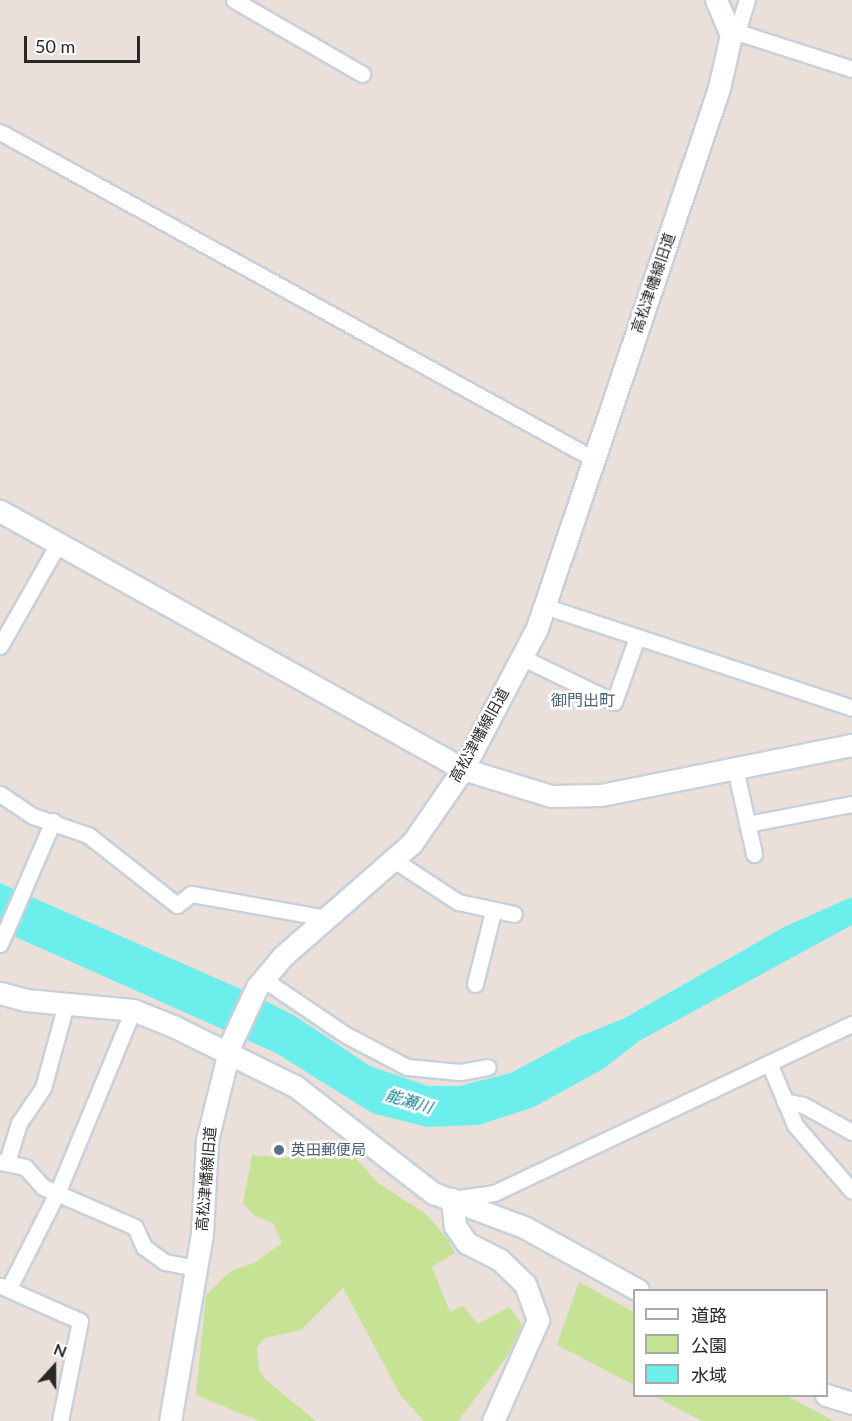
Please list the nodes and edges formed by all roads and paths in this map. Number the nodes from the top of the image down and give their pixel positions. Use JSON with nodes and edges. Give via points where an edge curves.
{"nodes":[{"id":1,"x":234,"y":0,"type":"edge"},
{"id":2,"x":716,"y":0,"type":"edge"},
{"id":3,"x":747,"y":0,"type":"edge"},
{"id":4,"x":734,"y":33,"type":"junction"},
{"id":5,"x":852,"y":69,"type":"edge"},
{"id":6,"x":362,"y":74,"type":"dead end"},
{"id":7,"x":0,"y":132,"type":"edge"},
{"id":8,"x":592,"y":458,"type":"junction"},
{"id":9,"x":0,"y":511,"type":"edge"},
{"id":10,"x":58,"y":544,"type":"junction"},
{"id":11,"x":544,"y":606,"type":"junction"},
{"id":12,"x":637,"y":637,"type":"junction"},
{"id":13,"x":0,"y":646,"type":"edge"},
{"id":14,"x":521,"y":657,"type":"junction"},
{"id":15,"x":852,"y":708,"type":"edge"},
{"id":16,"x":852,"y":746,"type":"edge"},
{"id":17,"x":735,"y":768,"type":"junction"},
{"id":18,"x":463,"y":769,"type":"junction"},
{"id":19,"x":0,"y":794,"type":"edge"},
{"id":20,"x":852,"y":804,"type":"edge"},
{"id":21,"x":53,"y":821,"type":"junction"},
{"id":22,"x":747,"y":824,"type":"junction"},
{"id":23,"x":754,"y":854,"type":"dead end"},
{"id":24,"x":394,"y":860,"type":"junction"},
{"id":25,"x":492,"y":912,"type":"junction"},
{"id":26,"x":514,"y":914,"type":"dead end"},
{"id":27,"x":327,"y":918,"type":"junction"},
{"id":28,"x":1,"y":942,"type":"edge"},
{"id":29,"x":260,"y":983,"type":"junction"},
{"id":30,"x":475,"y":984,"type":"dead end"},
{"id":31,"x":0,"y":993,"type":"edge"},
{"id":32,"x":66,"y":1004,"type":"junction"},
{"id":33,"x":133,"y":1010,"type":"junction"},
{"id":34,"x":852,"y":1024,"type":"edge"},
{"id":35,"x":229,"y":1049,"type":"junction"},
{"id":36,"x":769,"y":1063,"type":"junction"},
{"id":37,"x":488,"y":1067,"type":"dead end"},
{"id":38,"x":784,"y":1101,"type":"junction"},
{"id":39,"x":852,"y":1132,"type":"edge"},
{"id":40,"x":3,"y":1162,"type":"edge"},
{"id":41,"x":58,"y":1191,"type":"junction"},
{"id":42,"x":852,"y":1191,"type":"edge"},
{"id":43,"x":452,"y":1199,"type":"junction"},
{"id":44,"x":197,"y":1268,"type":"junction"},
{"id":45,"x":5,"y":1287,"type":"edge"},
{"id":46,"x":636,"y":1289,"type":"edge"},
{"id":47,"x":828,"y":1396,"type":"edge"},
{"id":48,"x":852,"y":1403,"type":"edge"},
{"id":49,"x":60,"y":1421,"type":"edge"},
{"id":50,"x":170,"y":1421,"type":"edge"},
{"id":51,"x":493,"y":1421,"type":"edge"}],
"edges":[{"from":1,"to":6,"type":"street"},
{"from":2,"to":4,"type":"street"},
{"from":3,"to":4,"type":"street"},
{"from":4,"to":5,"type":"street"},
{"from":4,"to":8,"type":"street","name":"高松津幡線旧道","via":[[719,88]]},
{"from":7,"to":8,"type":"street"},
{"from":8,"to":11,"type":"street","name":"高松津幡線旧道"},
{"from":9,"to":10,"type":"street"},
{"from":10,"to":13,"type":"street"},
{"from":10,"to":18,"type":"street"},
{"from":11,"to":12,"type":"street"},
{"from":11,"to":14,"type":"street","name":"高松津幡線旧道"},
{"from":12,"to":14,"type":"street","via":[[614,702]]},
{"from":12,"to":15,"type":"street"},
{"from":14,"to":18,"type":"street","name":"高松津幡線旧道"},
{"from":16,"to":17,"type":"street"},
{"from":17,"to":18,"type":"street","via":[[601,795],[551,796]]},
{"from":17,"to":22,"type":"street"},
{"from":18,"to":24,"type":"street","name":"高松津幡線旧道","via":[[412,843]]},
{"from":19,"to":21,"type":"street","via":[[33,816]]},
{"from":20,"to":22,"type":"street"},
{"from":21,"to":27,"type":"street","via":[[88,835],[177,905],[191,894]]},
{"from":21,"to":28,"type":"street"},
{"from":22,"to":23,"type":"street"},
{"from":24,"to":25,"type":"street","via":[[439,892]]},
{"from":24,"to":27,"type":"street","name":"高松津幡線旧道"},
{"from":25,"to":26,"type":"street"},
{"from":25,"to":30,"type":"street"},
{"from":27,"to":29,"type":"street","name":"高松津幡線旧道"},
{"from":29,"to":35,"type":"street","name":"高松津幡線旧道"},
{"from":29,"to":37,"type":"street","via":[[407,1067],[460,1072]]},
{"from":31,"to":32,"type":"street"},
{"from":32,"to":33,"type":"street"},
{"from":32,"to":40,"type":"street","via":[[43,1088],[19,1123]]},
{"from":33,"to":35,"type":"street"},
{"from":33,"to":41,"type":"street"},
{"from":34,"to":36,"type":"street"},
{"from":35,"to":43,"type":"street","via":[[295,1086],[433,1193]]},
{"from":35,"to":44,"type":"street","name":"高松津幡線旧道","via":[[207,1140]]},
{"from":36,"to":38,"type":"street"},
{"from":36,"to":43,"type":"street","via":[[494,1193]]},
{"from":38,"to":39,"type":"street","via":[[812,1109]]},
{"from":38,"to":42,"type":"street","via":[[806,1143]]},
{"from":40,"to":41,"type":"street","via":[[25,1167],[43,1187]]},
{"from":41,"to":44,"type":"street","via":[[135,1227],[144,1247],[165,1262]]},
{"from":41,"to":45,"type":"street"},
{"from":43,"to":46,"type":"street","via":[[524,1227]]},
{"from":43,"to":51,"type":"street","via":[[454,1226],[467,1244],[499,1259],[525,1284],[538,1320]]},
{"from":44,"to":50,"type":"street","name":"高松津幡線旧道"},
{"from":45,"to":49,"type":"street","via":[[80,1321]]},
{"from":47,"to":48,"type":"street"}]}
